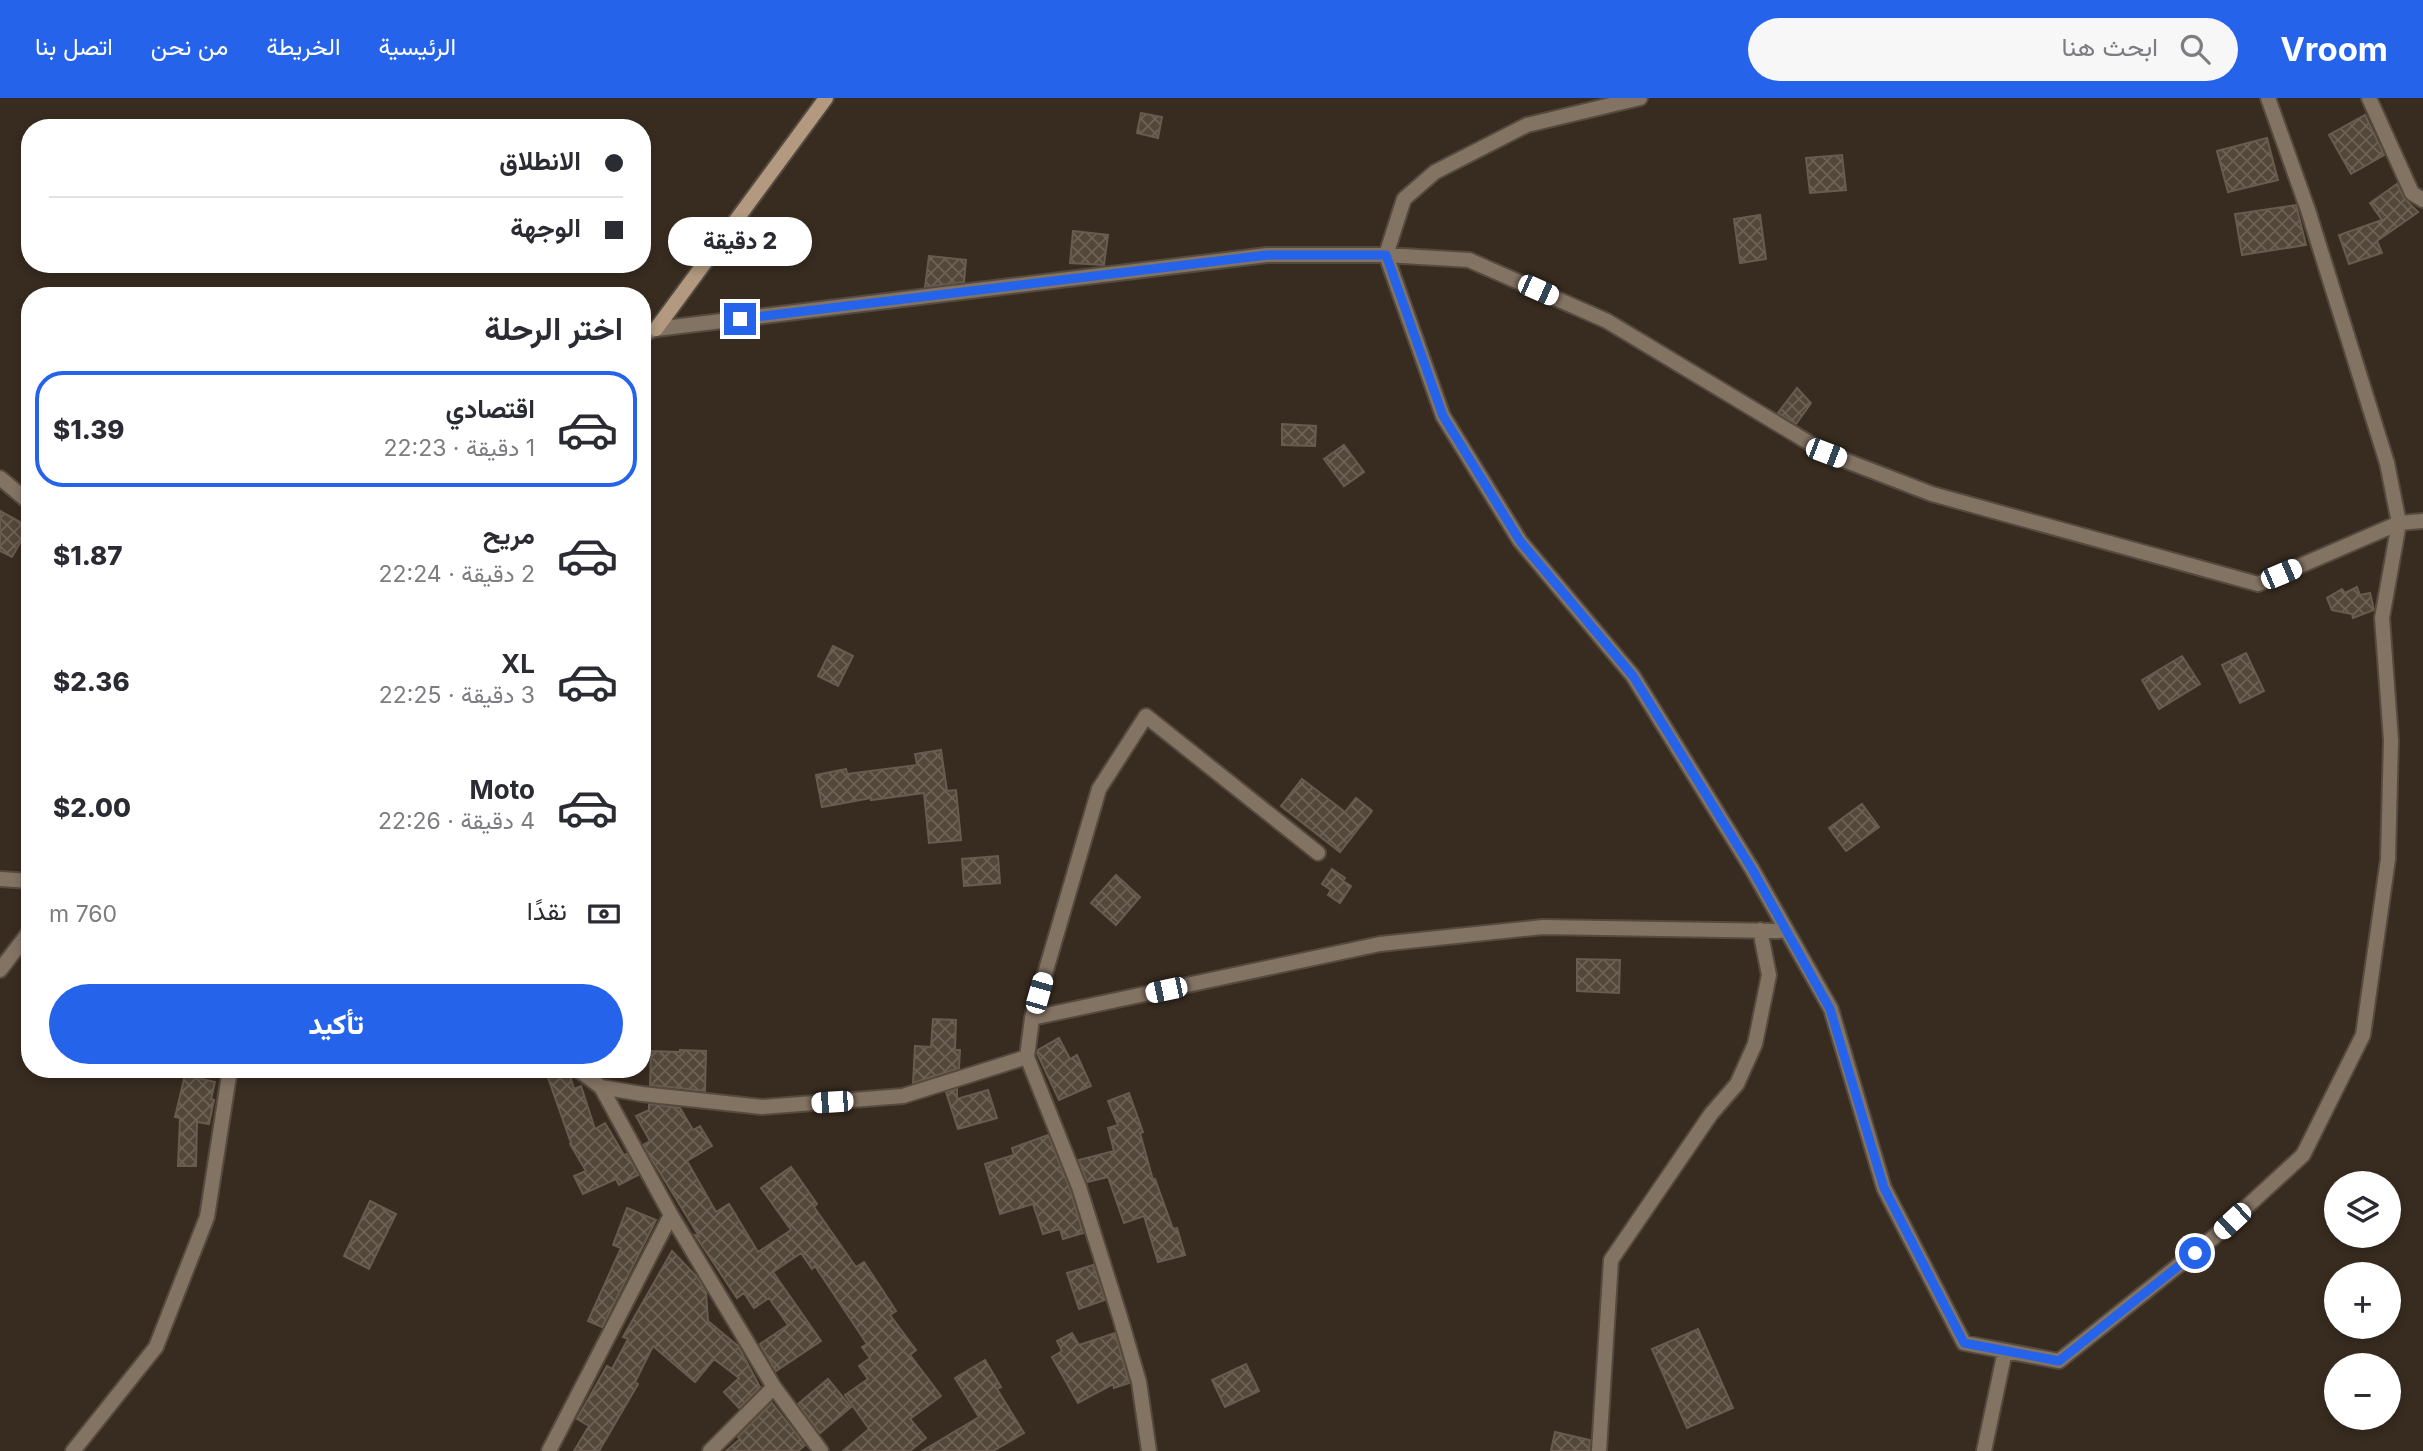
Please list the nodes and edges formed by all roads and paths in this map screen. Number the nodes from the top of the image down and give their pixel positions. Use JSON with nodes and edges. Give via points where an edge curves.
{"nodes":[{"id":1,"x":827,"y":98,"type":"edge"},
{"id":2,"x":1640,"y":98,"type":"edge"},
{"id":3,"x":2268,"y":98,"type":"edge"},
{"id":4,"x":2369,"y":98,"type":"edge"},
{"id":5,"x":2423,"y":200,"type":"edge"},
{"id":6,"x":1386,"y":255,"type":"junction"},
{"id":7,"x":651,"y":328,"type":"edge"},
{"id":8,"x":651,"y":331,"type":"edge"},
{"id":9,"x":0,"y":478,"type":"edge"},
{"id":10,"x":21,"y":496,"type":"edge"},
{"id":11,"x":2423,"y":521,"type":"edge"},
{"id":12,"x":2399,"y":523,"type":"junction"},
{"id":13,"x":1318,"y":853,"type":"dead end"},
{"id":14,"x":0,"y":879,"type":"edge"},
{"id":15,"x":21,"y":880,"type":"edge"},
{"id":16,"x":1760,"y":930,"type":"junction"},
{"id":17,"x":1787,"y":931,"type":"junction"},
{"id":18,"x":21,"y":943,"type":"edge"},
{"id":19,"x":0,"y":970,"type":"edge"},
{"id":20,"x":1032,"y":1018,"type":"junction"},
{"id":21,"x":1027,"y":1057,"type":"junction"},
{"id":22,"x":229,"y":1078,"type":"edge"},
{"id":23,"x":589,"y":1078,"type":"edge"},
{"id":24,"x":601,"y":1087,"type":"junction"},
{"id":25,"x":671,"y":1215,"type":"junction"},
{"id":26,"x":2005,"y":1351,"type":"junction"},
{"id":27,"x":774,"y":1387,"type":"junction"},
{"id":28,"x":74,"y":1451,"type":"edge"},
{"id":29,"x":549,"y":1451,"type":"edge"},
{"id":30,"x":710,"y":1451,"type":"edge"},
{"id":31,"x":821,"y":1451,"type":"edge"},
{"id":32,"x":1149,"y":1451,"type":"edge"},
{"id":33,"x":1599,"y":1451,"type":"edge"},
{"id":34,"x":1984,"y":1451,"type":"edge"}],
"edges":[{"from":1,"to":7,"type":"street"},
{"from":2,"to":6,"type":"street","via":[[1527,125],[1435,172],[1404,200]]},
{"from":3,"to":12,"type":"street","via":[[2387,463]]},
{"from":4,"to":5,"type":"street","via":[[2412,193]]},
{"from":6,"to":8,"type":"street","via":[[1267,255]]},
{"from":6,"to":12,"type":"street","via":[[1469,260],[1607,321],[1826,453],[1932,494],[2258,584]]},
{"from":6,"to":17,"type":"street","via":[[1443,416],[1520,541],[1633,676]]},
{"from":9,"to":10,"type":"street"},
{"from":11,"to":12,"type":"street"},
{"from":12,"to":26,"type":"street","via":[[2382,618],[2391,740],[2388,859],[2363,1035],[2303,1155],[2214,1237],[2059,1361]]},
{"from":13,"to":20,"type":"street","via":[[1146,716],[1099,789]]},
{"from":14,"to":15,"type":"street"},
{"from":16,"to":17,"type":"street"},
{"from":16,"to":20,"type":"street","via":[[1543,928],[1381,944]]},
{"from":16,"to":33,"type":"street","via":[[1769,975],[1755,1044],[1737,1084],[1711,1114],[1611,1260]]},
{"from":17,"to":26,"type":"street","via":[[1830,1009],[1884,1188],[1964,1343]]},
{"from":18,"to":19,"type":"street"},
{"from":20,"to":21,"type":"street"},
{"from":21,"to":24,"type":"street","via":[[903,1097],[762,1107]]},
{"from":21,"to":32,"type":"street","via":[[1079,1187],[1121,1317],[1139,1382]]},
{"from":22,"to":28,"type":"street","via":[[207,1217],[156,1347]]},
{"from":23,"to":24,"type":"street"},
{"from":24,"to":25,"type":"street"},
{"from":25,"to":27,"type":"street"},
{"from":25,"to":29,"type":"street"},
{"from":26,"to":34,"type":"street"},
{"from":27,"to":30,"type":"street"},
{"from":27,"to":31,"type":"street"}]}
